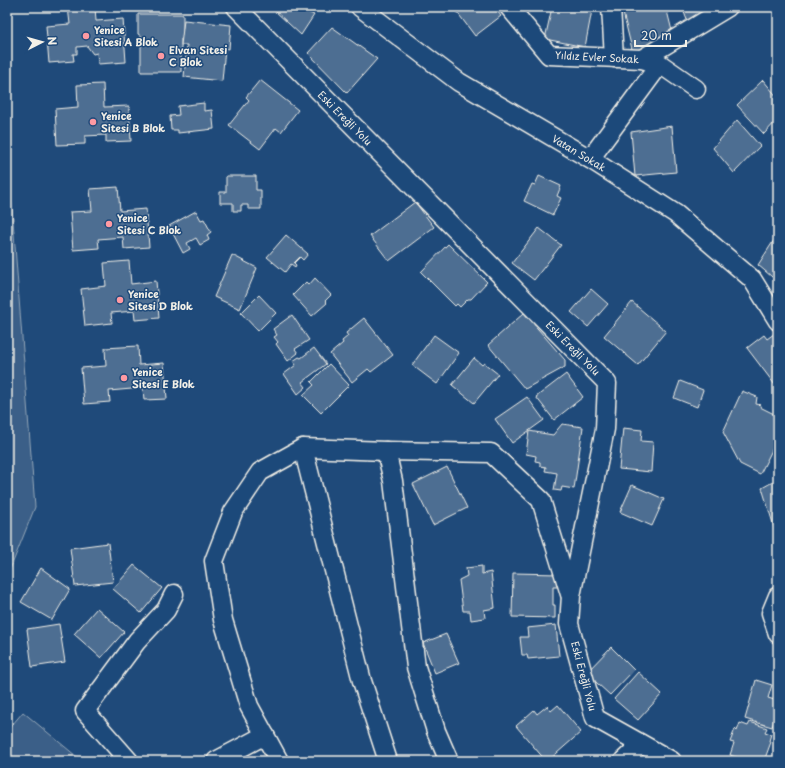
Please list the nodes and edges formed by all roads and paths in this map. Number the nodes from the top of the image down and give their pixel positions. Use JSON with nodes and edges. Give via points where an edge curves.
{"nodes":[{"id":1,"x":236,"y":7,"type":"edge"},
{"id":2,"x":360,"y":7,"type":"edge"},
{"id":3,"x":509,"y":7,"type":"edge"},
{"id":4,"x":611,"y":7,"type":"edge"},
{"id":5,"x":728,"y":7,"type":"edge"},
{"id":6,"x":614,"y":58,"type":"junction"},
{"id":7,"x":642,"y":59,"type":"junction"},
{"id":8,"x":660,"y":64,"type":"junction"},
{"id":9,"x":696,"y":89,"type":"dead end"},
{"id":10,"x":590,"y":159,"type":"junction"},
{"id":11,"x":778,"y":321,"type":"edge"},
{"id":12,"x":302,"y":448,"type":"junction"},
{"id":13,"x":386,"y":451,"type":"junction"},
{"id":14,"x":174,"y":594,"type":"dead end"},
{"id":15,"x":571,"y":596,"type":"junction"},
{"id":16,"x":778,"y":596,"type":"edge"},
{"id":17,"x":778,"y":634,"type":"edge"},
{"id":18,"x":265,"y":735,"type":"junction"},
{"id":19,"x":641,"y":744,"type":"junction"},
{"id":20,"x":129,"y":761,"type":"edge"},
{"id":21,"x":216,"y":761,"type":"edge"},
{"id":22,"x":279,"y":761,"type":"edge"},
{"id":23,"x":388,"y":761,"type":"edge"},
{"id":24,"x":449,"y":761,"type":"edge"},
{"id":25,"x":623,"y":761,"type":"edge"},
{"id":26,"x":672,"y":761,"type":"edge"}],
"edges":[{"from":1,"to":15,"type":"street","name":"Eski Ereğli Yolu","via":[[607,383],[605,429]]},
{"from":2,"to":10,"type":"street","name":"Vatan Sokak","via":[[459,82]]},
{"from":3,"to":6,"type":"street","name":"Yıldız Evler Sokak","via":[[549,55]]},
{"from":4,"to":6,"type":"street"},
{"from":5,"to":7,"type":"street"},
{"from":6,"to":7,"type":"street","name":"Yıldız Evler Sokak"},
{"from":7,"to":8,"type":"street","name":"Yıldız Evler Sokak"},
{"from":8,"to":9,"type":"street","name":"Yıldız Evler Sokak"},
{"from":8,"to":10,"type":"street"},
{"from":10,"to":11,"type":"street","name":"Vatan Sokak","via":[[676,214],[752,279]]},
{"from":12,"to":13,"type":"street"},
{"from":12,"to":18,"type":"street","via":[[260,472],[233,512],[214,561],[223,620],[249,706]]},
{"from":12,"to":23,"type":"street","via":[[362,681]]},
{"from":13,"to":15,"type":"street","via":[[491,453],[541,500]]},
{"from":13,"to":24,"type":"street","via":[[393,481],[416,667],[436,731]]},
{"from":14,"to":20,"type":"street","via":[[166,610],[137,641],[85,711]]},
{"from":15,"to":19,"type":"street","name":"Eski Ereğli Yolu","via":[[570,624],[595,718]]},
{"from":16,"to":17,"type":"street","via":[[771,613]]},
{"from":18,"to":21,"type":"street"},
{"from":18,"to":22,"type":"street"},
{"from":19,"to":25,"type":"street"},
{"from":19,"to":26,"type":"street","name":"Eski Ereğli Yolu"}]}
